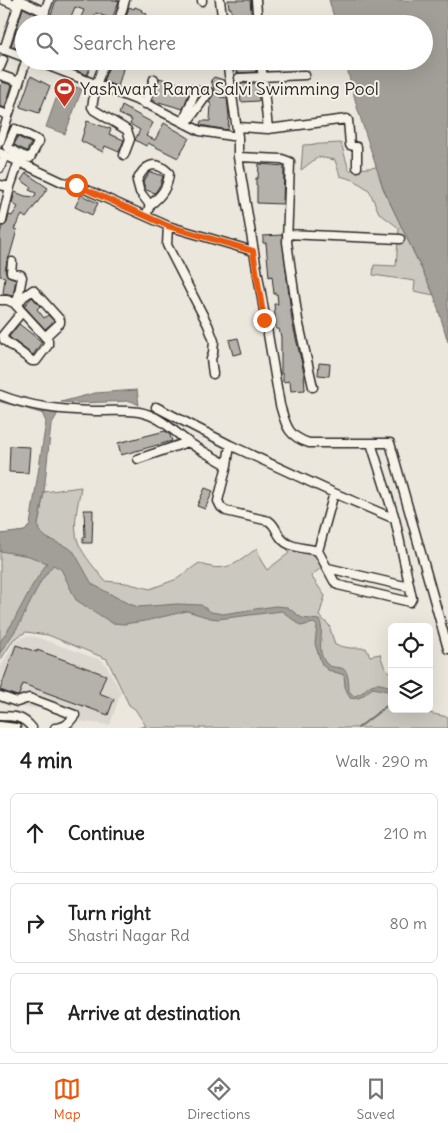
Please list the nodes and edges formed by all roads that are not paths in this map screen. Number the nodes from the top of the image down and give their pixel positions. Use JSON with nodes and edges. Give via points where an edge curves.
{"nodes":[{"id":1,"x":4,"y":0,"type":"edge"},
{"id":2,"x":49,"y":0,"type":"edge"},
{"id":3,"x":125,"y":0,"type":"edge"},
{"id":4,"x":220,"y":0,"type":"edge"},
{"id":5,"x":256,"y":0,"type":"edge"},
{"id":6,"x":0,"y":2,"type":"edge"},
{"id":7,"x":17,"y":3,"type":"edge"},
{"id":8,"x":44,"y":12,"type":"junction"},
{"id":9,"x":43,"y":15,"type":"edge"},
{"id":10,"x":121,"y":15,"type":"edge"},
{"id":11,"x":222,"y":15,"type":"edge"},
{"id":12,"x":257,"y":15,"type":"edge"},
{"id":13,"x":2,"y":49,"type":"edge"},
{"id":14,"x":15,"y":54,"type":"edge"},
{"id":15,"x":22,"y":70,"type":"edge"},
{"id":16,"x":58,"y":70,"type":"edge"},
{"id":17,"x":101,"y":70,"type":"edge"},
{"id":18,"x":229,"y":70,"type":"edge"},
{"id":19,"x":262,"y":70,"type":"edge"},
{"id":20,"x":1,"y":72,"type":"edge"},
{"id":21,"x":305,"y":75,"type":"dead end"},
{"id":22,"x":154,"y":78,"type":"dead end"},
{"id":23,"x":239,"y":78,"type":"dead end"},
{"id":24,"x":262,"y":78,"type":"junction"},
{"id":25,"x":14,"y":80,"type":"dead end"},
{"id":26,"x":96,"y":85,"type":"junction"},
{"id":27,"x":196,"y":90,"type":"dead end"},
{"id":28,"x":209,"y":92,"type":"dead end"},
{"id":29,"x":145,"y":104,"type":"junction"},
{"id":30,"x":3,"y":117,"type":"edge"},
{"id":31,"x":184,"y":123,"type":"junction"},
{"id":32,"x":237,"y":127,"type":"junction"},
{"id":33,"x":15,"y":129,"type":"junction"},
{"id":34,"x":268,"y":129,"type":"junction"},
{"id":35,"x":238,"y":137,"type":"junction"},
{"id":36,"x":0,"y":141,"type":"edge"},
{"id":37,"x":2,"y":154,"type":"edge"},
{"id":38,"x":124,"y":155,"type":"dead end"},
{"id":39,"x":238,"y":157,"type":"junction"},
{"id":40,"x":20,"y":158,"type":"junction"},
{"id":41,"x":357,"y":167,"type":"dead end"},
{"id":42,"x":0,"y":168,"type":"edge"},
{"id":43,"x":0,"y":185,"type":"edge"},
{"id":44,"x":10,"y":188,"type":"junction"},
{"id":45,"x":140,"y":192,"type":"junction"},
{"id":46,"x":159,"y":197,"type":"junction"},
{"id":47,"x":150,"y":205,"type":"junction"},
{"id":48,"x":146,"y":216,"type":"junction"},
{"id":49,"x":2,"y":217,"type":"edge"},
{"id":50,"x":168,"y":226,"type":"junction"},
{"id":51,"x":287,"y":234,"type":"junction"},
{"id":52,"x":400,"y":239,"type":"dead end"},
{"id":53,"x":253,"y":251,"type":"junction"},
{"id":54,"x":12,"y":262,"type":"dead end"},
{"id":55,"x":0,"y":300,"type":"edge"},
{"id":56,"x":18,"y":307,"type":"junction"},
{"id":57,"x":45,"y":337,"type":"junction"},
{"id":58,"x":213,"y":374,"type":"dead end"},
{"id":59,"x":313,"y":388,"type":"dead end"},
{"id":60,"x":0,"y":395,"type":"edge"},
{"id":61,"x":156,"y":407,"type":"dead end"},
{"id":62,"x":188,"y":442,"type":"junction"},
{"id":63,"x":371,"y":442,"type":"junction"},
{"id":64,"x":230,"y":445,"type":"junction"},
{"id":65,"x":138,"y":459,"type":"dead end"},
{"id":66,"x":227,"y":465,"type":"junction"},
{"id":67,"x":334,"y":493,"type":"junction"},
{"id":68,"x":395,"y":519,"type":"junction"},
{"id":69,"x":318,"y":550,"type":"junction"},
{"id":70,"x":328,"y":568,"type":"junction"},
{"id":71,"x":409,"y":587,"type":"junction"},
{"id":72,"x":448,"y":649,"type":"edge"},
{"id":73,"x":0,"y":696,"type":"edge"},
{"id":74,"x":0,"y":716,"type":"edge"},
{"id":75,"x":0,"y":726,"type":"edge"},
{"id":76,"x":16,"y":728,"type":"edge"},
{"id":77,"x":32,"y":728,"type":"edge"},
{"id":78,"x":61,"y":728,"type":"edge"}],
"edges":[{"from":1,"to":7,"type":"street"},
{"from":2,"to":8,"type":"street"},
{"from":3,"to":10,"type":"street"},
{"from":4,"to":11,"type":"street"},
{"from":5,"to":12,"type":"street"},
{"from":6,"to":7,"type":"street"},
{"from":7,"to":8,"type":"street"},
{"from":7,"to":13,"type":"street"},
{"from":8,"to":9,"type":"street"},
{"from":13,"to":14,"type":"street"},
{"from":15,"to":30,"type":"street"},
{"from":16,"to":26,"type":"street"},
{"from":17,"to":26,"type":"street"},
{"from":18,"to":32,"type":"street"},
{"from":19,"to":24,"type":"street"},
{"from":20,"to":25,"type":"street"},
{"from":21,"to":24,"type":"street"},
{"from":22,"to":29,"type":"street"},
{"from":23,"to":24,"type":"street"},
{"from":24,"to":34,"type":"street"},
{"from":26,"to":29,"type":"street"},
{"from":26,"to":38,"type":"street","via":[[92,103],[94,110],[124,127],[129,134]]},
{"from":27,"to":31,"type":"street"},
{"from":28,"to":31,"type":"street"},
{"from":29,"to":31,"type":"street"},
{"from":30,"to":33,"type":"street"},
{"from":30,"to":36,"type":"street"},
{"from":31,"to":35,"type":"street","via":[[200,131]]},
{"from":32,"to":34,"type":"street"},
{"from":32,"to":35,"type":"street"},
{"from":33,"to":40,"type":"street","via":[[7,147]]},
{"from":33,"to":40,"type":"street","via":[[39,141],[30,158]]},
{"from":34,"to":41,"type":"street","via":[[347,119],[350,145],[357,147]]},
{"from":35,"to":39,"type":"street"},
{"from":37,"to":40,"type":"street"},
{"from":37,"to":42,"type":"street"},
{"from":39,"to":51,"type":"street","via":[[289,161]]},
{"from":39,"to":53,"type":"street"},
{"from":40,"to":44,"type":"street"},
{"from":40,"to":48,"type":"street","via":[[62,182]]},
{"from":43,"to":44,"type":"street"},
{"from":44,"to":49,"type":"street"},
{"from":45,"to":46,"type":"street"},
{"from":45,"to":46,"type":"street","via":[[137,181],[144,168],[158,166],[169,173],[163,194]]},
{"from":45,"to":47,"type":"street"},
{"from":46,"to":47,"type":"street"},
{"from":47,"to":48,"type":"street"},
{"from":48,"to":50,"type":"street"},
{"from":50,"to":53,"type":"street"},
{"from":50,"to":58,"type":"street","via":[[167,245],[214,341]]},
{"from":51,"to":52,"type":"street"},
{"from":51,"to":59,"type":"street","via":[[298,320]]},
{"from":53,"to":63,"type":"street","via":[[287,429],[309,443]]},
{"from":54,"to":56,"type":"street","via":[[11,272],[22,277]]},
{"from":55,"to":56,"type":"street","via":[[7,300]]},
{"from":56,"to":57,"type":"street"},
{"from":56,"to":57,"type":"street","via":[[33,290],[46,309],[60,320]]},
{"from":56,"to":57,"type":"street","via":[[3,335],[4,340],[36,361],[48,345]]},
{"from":60,"to":62,"type":"street","via":[[66,410],[138,412],[166,422]]},
{"from":61,"to":64,"type":"street"},
{"from":62,"to":65,"type":"street"},
{"from":62,"to":66,"type":"street"},
{"from":63,"to":68,"type":"street"},
{"from":63,"to":72,"type":"street","via":[[390,443]]},
{"from":64,"to":66,"type":"street"},
{"from":64,"to":67,"type":"street"},
{"from":66,"to":69,"type":"street","via":[[218,501],[221,507],[234,514],[269,521],[285,543]]},
{"from":67,"to":68,"type":"street"},
{"from":67,"to":69,"type":"street"},
{"from":68,"to":71,"type":"street"},
{"from":69,"to":70,"type":"street"},
{"from":70,"to":71,"type":"street"},
{"from":70,"to":71,"type":"street","via":[[338,585],[407,602],[412,598]]},
{"from":73,"to":78,"type":"street","via":[[17,702],[29,698],[75,715]]},
{"from":74,"to":77,"type":"street","via":[[18,716]]},
{"from":75,"to":76,"type":"street"}]}
